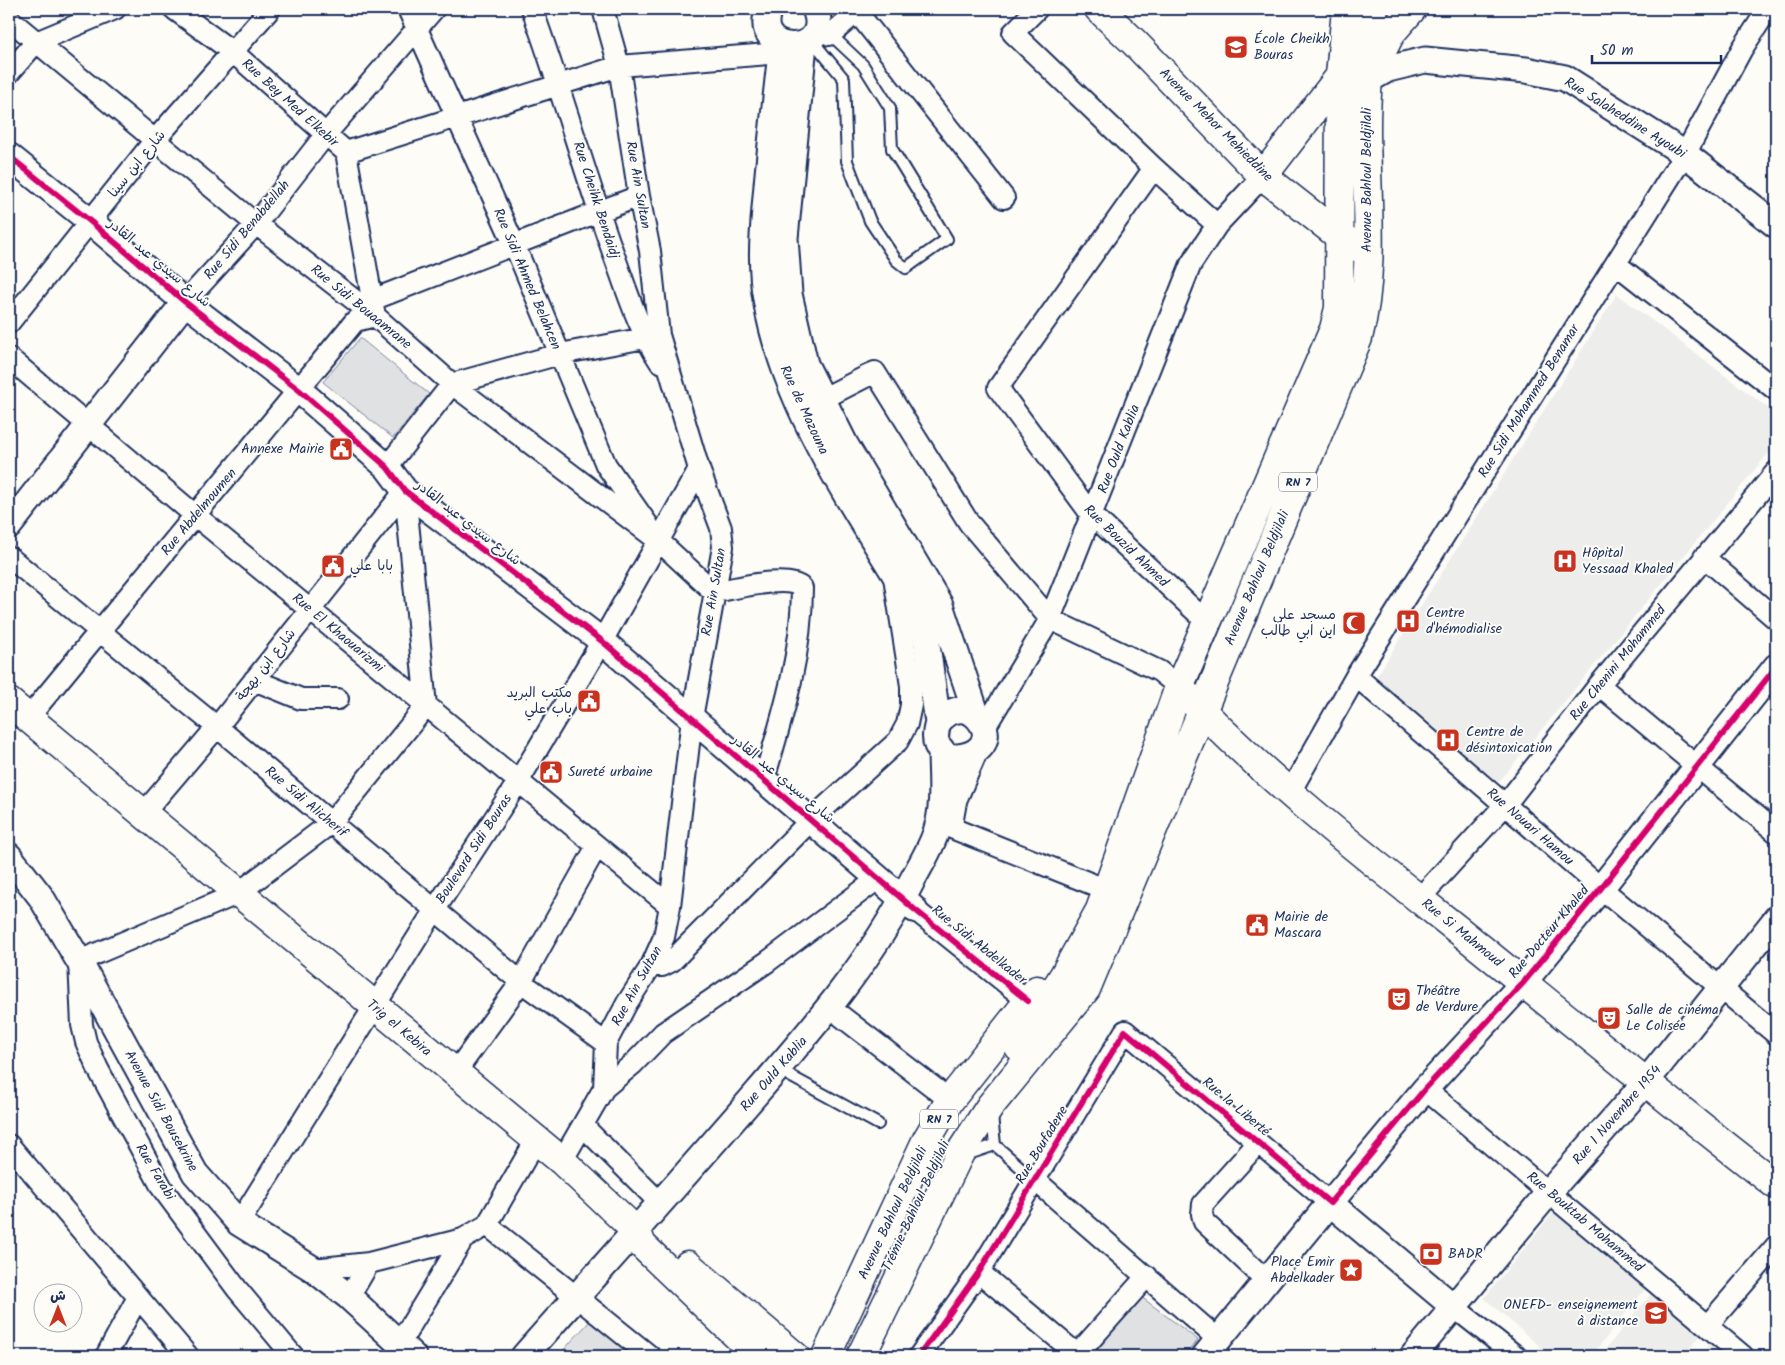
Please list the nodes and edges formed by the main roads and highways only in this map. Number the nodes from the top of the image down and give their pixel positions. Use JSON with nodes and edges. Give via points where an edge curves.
{"nodes":[{"id":1,"x":1099,"y":9,"type":"edge"},
{"id":2,"x":1346,"y":9,"type":"edge"},
{"id":3,"x":1374,"y":9,"type":"edge"},
{"id":4,"x":1412,"y":9,"type":"edge"},
{"id":5,"x":1340,"y":76,"type":"junction"},
{"id":6,"x":1367,"y":81,"type":"junction"},
{"id":7,"x":1263,"y":176,"type":"junction"},
{"id":8,"x":1338,"y":235,"type":"junction"},
{"id":9,"x":1368,"y":253,"type":"junction"},
{"id":10,"x":1180,"y":686,"type":"junction"},
{"id":11,"x":19,"y":710,"type":"edge"},
{"id":12,"x":1201,"y":710,"type":"junction"},
{"id":13,"x":1106,"y":910,"type":"junction"},
{"id":14,"x":1019,"y":1048,"type":"joint"},
{"id":15,"x":1776,"y":1185,"type":"edge"},
{"id":16,"x":778,"y":1352,"type":"edge"},
{"id":17,"x":842,"y":1352,"type":"edge"}],
"edges":[{"from":1,"to":7,"type":"main road","name":"Avenue Mehor Mehieddine","via":[[1135,42]]},
{"from":2,"to":5,"type":"main road","name":"Avenue Bahloul Beldjilali","number":"RN 7"},
{"from":3,"to":6,"type":"main road","name":"Avenue Bahloul Beldjilali","number":"RN 7"},
{"from":4,"to":6,"type":"main road","via":[[1391,33]]},
{"from":5,"to":7,"type":"main road"},
{"from":5,"to":8,"type":"main road","name":"Avenue Bahloul Beldjilali","number":"RN 7"},
{"from":6,"to":9,"type":"main road","name":"Avenue Bahloul Beldjilali","number":"RN 7"},
{"from":7,"to":8,"type":"main road","name":"Avenue Mehor Mehieddine"},
{"from":8,"to":9,"type":"main road","name":"Avenue Mehor Mehieddine"},
{"from":8,"to":10,"type":"main road","name":"Avenue Bahloul Beldjilali","number":"RN 7","via":[[1339,308],[1334,329]]},
{"from":9,"to":12,"type":"main road","name":"Avenue Bahloul Beldjilali","number":"RN 7","via":[[1364,317],[1358,338]]},
{"from":10,"to":12,"type":"main road","name":"Rue Si Mahmoud"},
{"from":10,"to":13,"type":"main road","name":"Avenue Bahloul Beldjilali","number":"RN 7"},
{"from":11,"to":16,"type":"main road","name":"Trig el Kebira","via":[[562,1161],[643,1238]]},
{"from":12,"to":13,"type":"main road","name":"Avenue Bahloul Beldjilali","number":"RN 7"},
{"from":12,"to":15,"type":"main road","name":"Rue Si Mahmoud","via":[[1290,792],[1419,899]]},
{"from":13,"to":14,"type":"main road","name":"Avenue Bahloul Beldjilali","number":"RN 7"},
{"from":13,"to":17,"type":"main road","name":"Avenue Bahloul Beldjilali","number":"RN 7","via":[[1086,989],[991,1105]]},
{"from":13,"to":17,"type":"main road","name":"Avenue Bahloul Beldjilali","number":"RN 7","via":[[1028,1001],[950,1100],[927,1139]]},
{"from":14,"to":17,"type":"main road","name":"Trémie Bahloul Beldjilali","number":"RN 7","via":[[984,1086],[954,1127]]},
{"from":16,"to":17,"type":"main road"}]}
